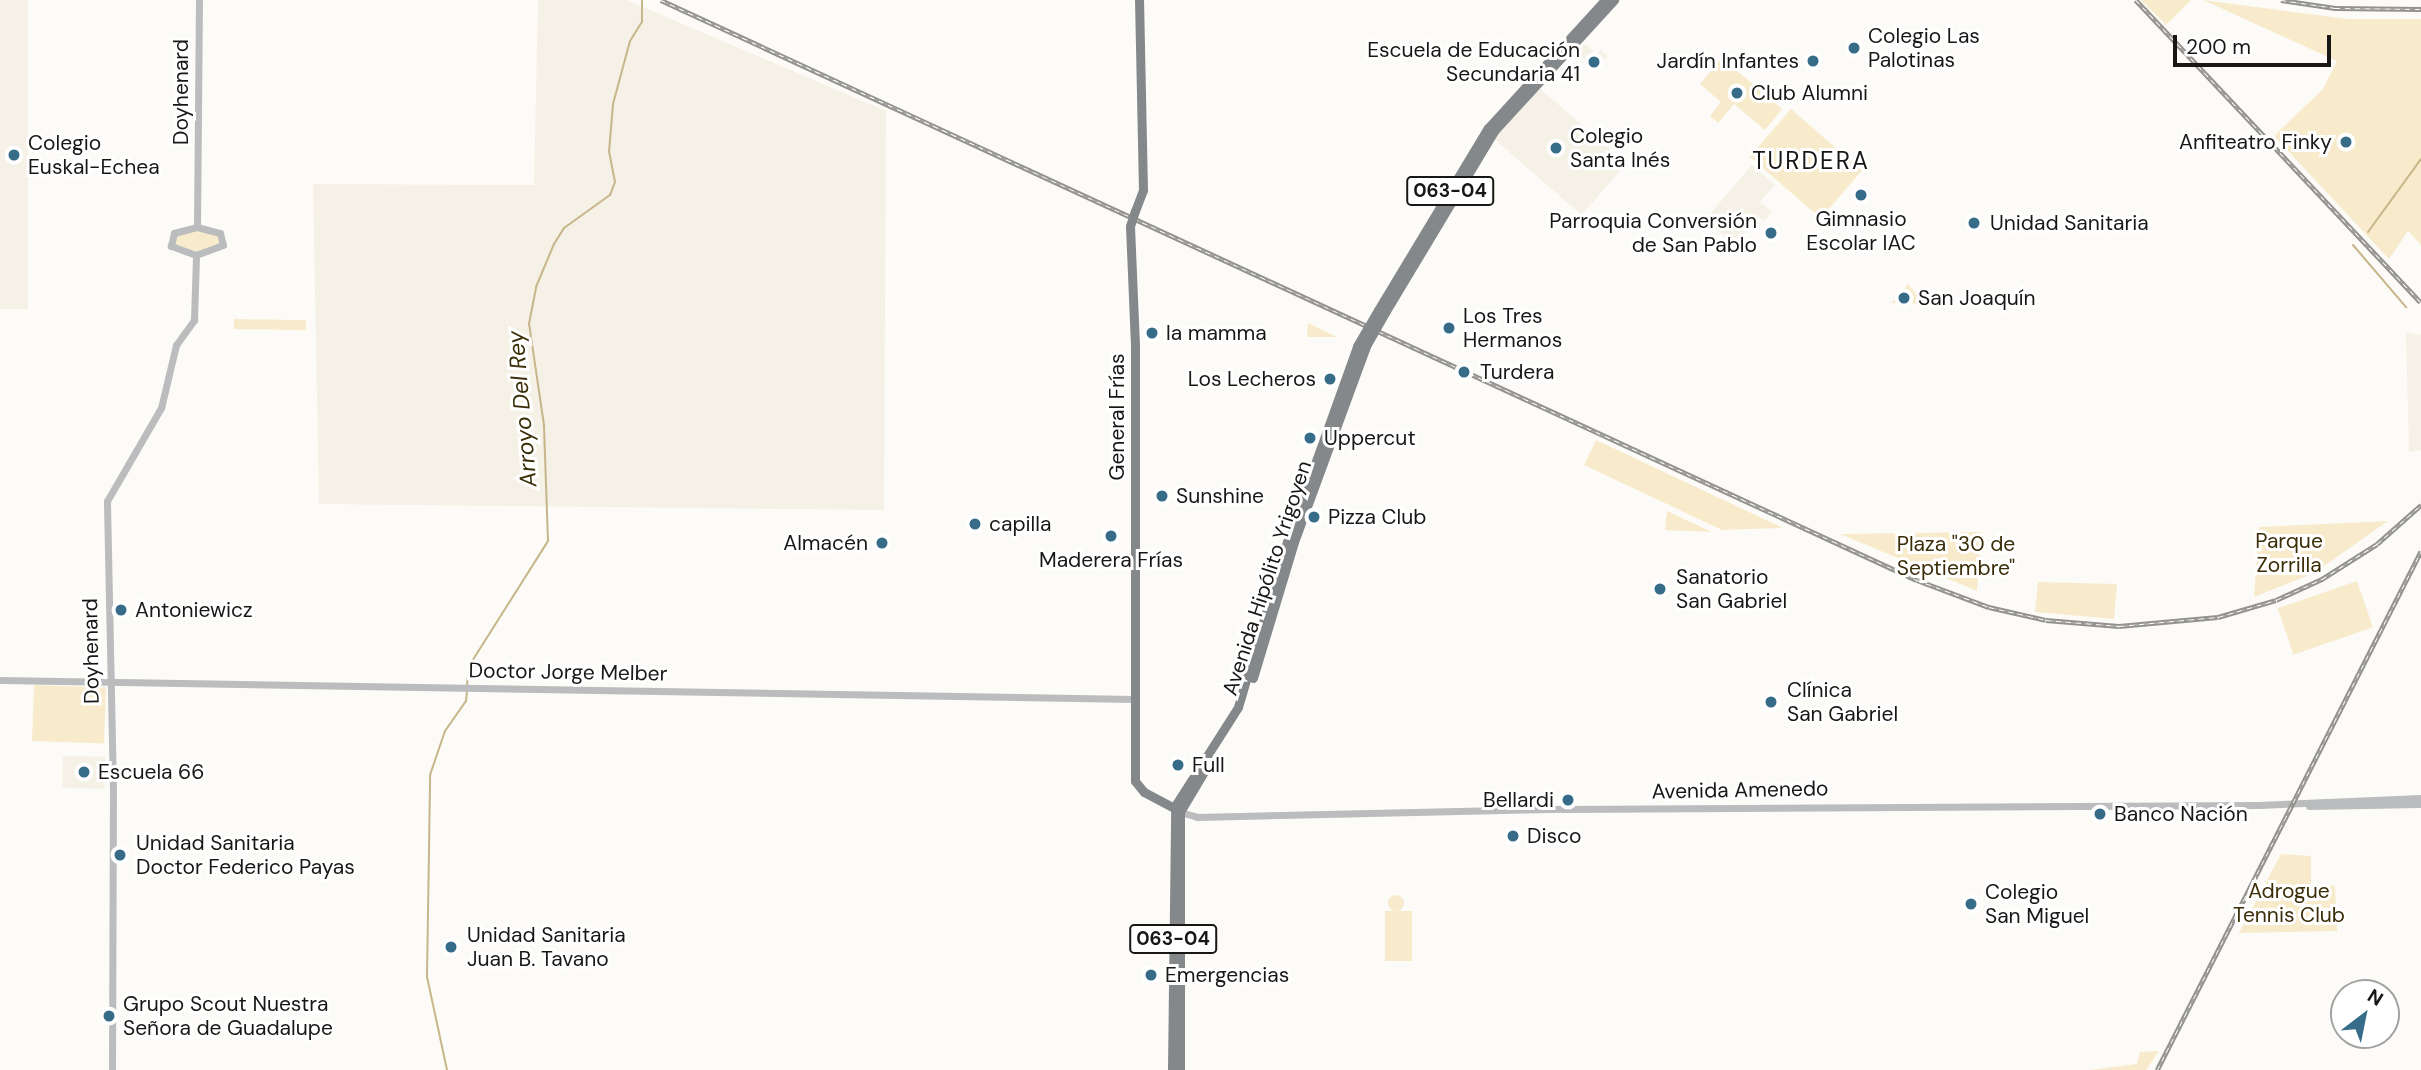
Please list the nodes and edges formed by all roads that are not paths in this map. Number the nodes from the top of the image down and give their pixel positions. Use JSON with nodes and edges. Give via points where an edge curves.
{"nodes":[{"id":1,"x":199,"y":0,"type":"edge"},
{"id":2,"x":1139,"y":0,"type":"edge"},
{"id":3,"x":1605,"y":0,"type":"edge"},
{"id":4,"x":1614,"y":0,"type":"edge"},
{"id":5,"x":197,"y":227,"type":"junction"},
{"id":6,"x":196,"y":255,"type":"junction"},
{"id":7,"x":1382,"y":310,"type":"junction"},
{"id":8,"x":0,"y":680,"type":"edge"},
{"id":9,"x":109,"y":682,"type":"junction"},
{"id":10,"x":1135,"y":699,"type":"junction"},
{"id":11,"x":2421,"y":798,"type":"edge"},
{"id":12,"x":2301,"y":804,"type":"junction"},
{"id":13,"x":2421,"y":804,"type":"edge"},
{"id":14,"x":1177,"y":810,"type":"junction"},
{"id":15,"x":112,"y":1070,"type":"edge"},
{"id":16,"x":1172,"y":1070,"type":"edge"},
{"id":17,"x":1180,"y":1070,"type":"edge"}],
"edges":[{"from":1,"to":5,"type":"street","name":"Doyhenard"},
{"from":2,"to":10,"type":"main road","name":"General Frías","bridge":true,"via":[[1143,190],[1130,226],[1134,260]]},
{"from":3,"to":7,"type":"main road","name":"Avenida Hipólito Yrigoyen","number":"063-04","via":[[1488,128]]},
{"from":4,"to":7,"type":"main road","name":"Avenida Hipólito Yrigoyen","number":"063-04","via":[[1494,131]]},
{"from":5,"to":6,"type":"street","via":[[179,230],[170,241],[179,252]]},
{"from":5,"to":6,"type":"street","via":[[215,230],[225,241],[216,252]]},
{"from":6,"to":9,"type":"street","name":"Doyhenard","via":[[194,320],[176,345],[161,408],[107,501]]},
{"from":7,"to":14,"type":"main road","name":"Avenida Hipólito Yrigoyen","number":"063-04","bridge":true,"via":[[1362,346],[1243,709]]},
{"from":8,"to":9,"type":"street","name":"Doctor Jorge Melber"},
{"from":9,"to":10,"type":"street","name":"Doctor Jorge Melber"},
{"from":9,"to":15,"type":"street","name":"Doyhenard"},
{"from":10,"to":14,"type":"main road","name":"General Frías","via":[[1135,781],[1144,792]]},
{"from":11,"to":12,"type":"street","name":"Avenida Amenedo"},
{"from":12,"to":13,"type":"street","name":"Avenida Amenedo"},
{"from":12,"to":14,"type":"street","name":"Avenida Amenedo","via":[[1197,817]]},
{"from":14,"to":16,"type":"main road","number":"063-04"},
{"from":14,"to":17,"type":"main road","number":"063-04"}]}
